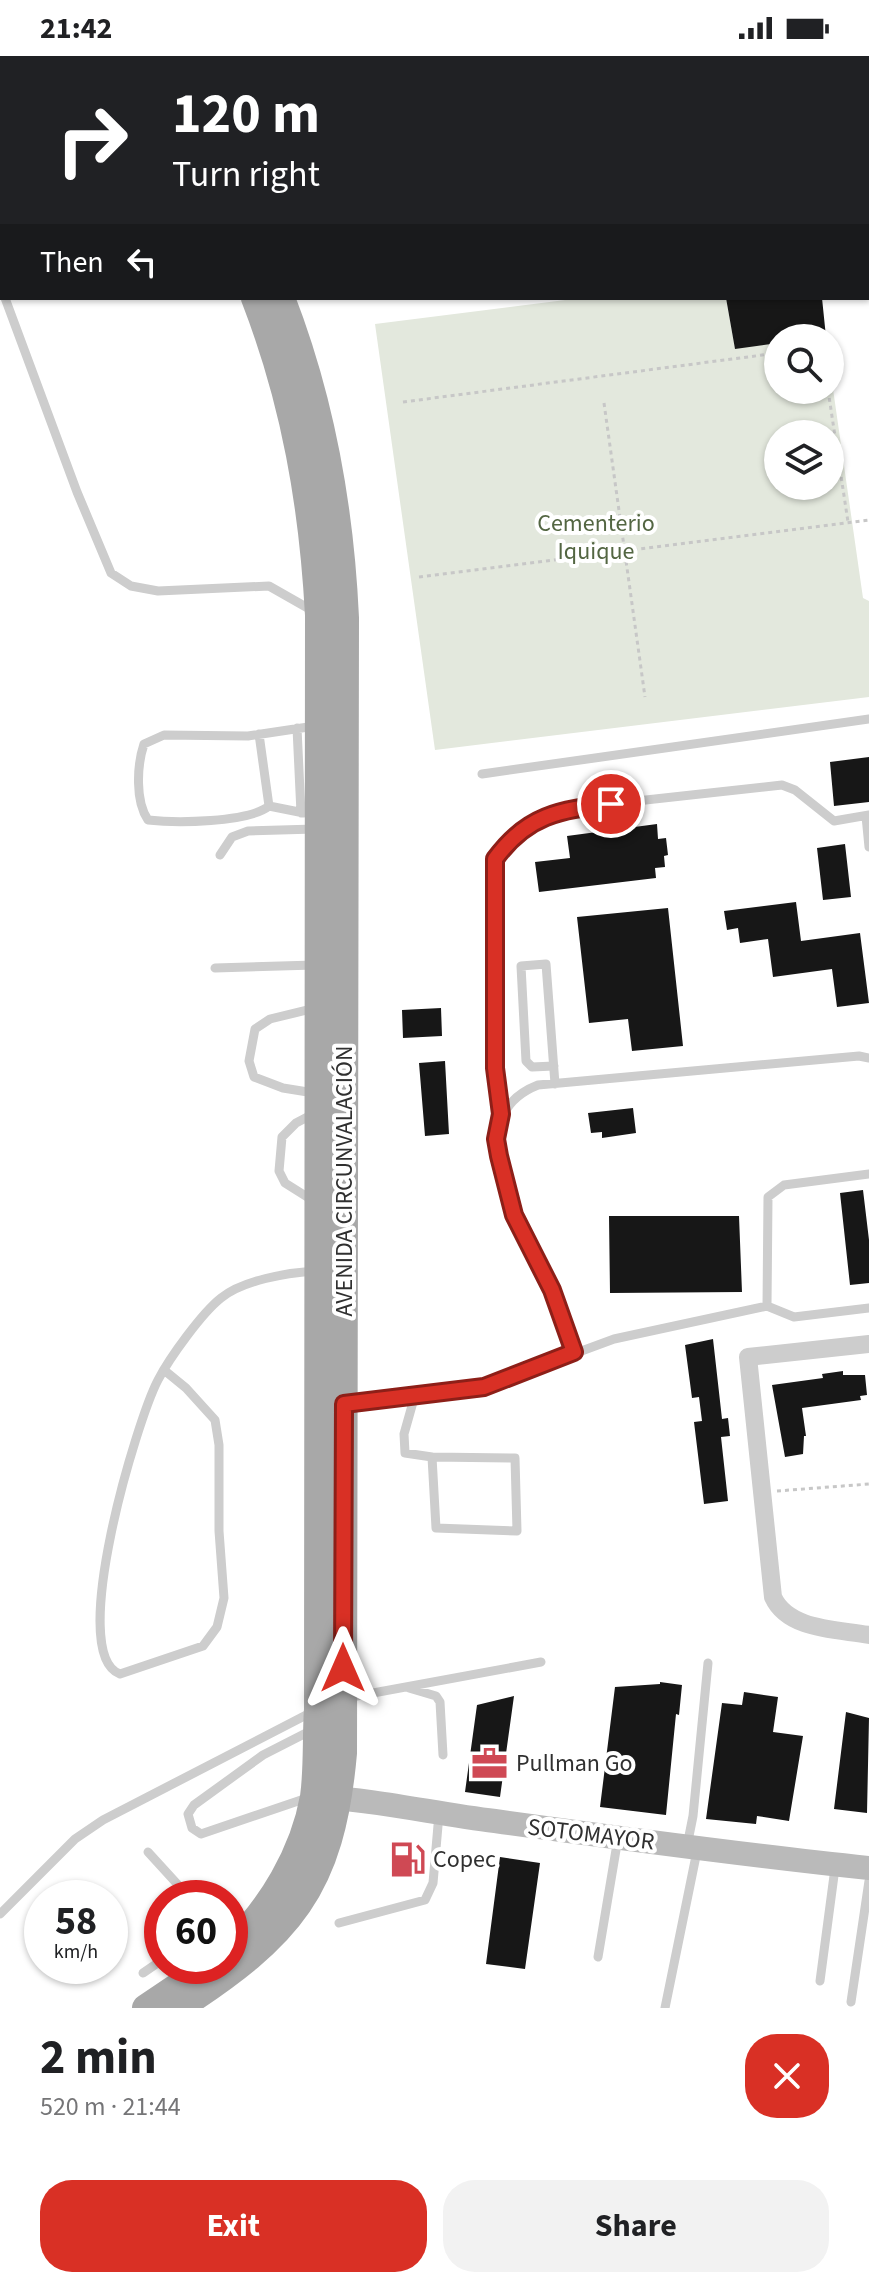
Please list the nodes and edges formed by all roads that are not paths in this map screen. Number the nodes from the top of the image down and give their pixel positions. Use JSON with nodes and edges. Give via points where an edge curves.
{"nodes":[{"id":1,"x":6,"y":300,"type":"edge"},
{"id":2,"x":256,"y":300,"type":"edge"},
{"id":3,"x":282,"y":300,"type":"edge"},
{"id":4,"x":319,"y":615,"type":"junction"},
{"id":5,"x":869,"y":719,"type":"edge"},
{"id":6,"x":308,"y":727,"type":"junction"},
{"id":7,"x":259,"y":734,"type":"junction"},
{"id":8,"x":482,"y":774,"type":"dead end"},
{"id":9,"x":269,"y":806,"type":"junction"},
{"id":10,"x":867,"y":815,"type":"edge"},
{"id":11,"x":313,"y":819,"type":"junction"},
{"id":12,"x":869,"y":847,"type":"edge"},
{"id":13,"x":220,"y":855,"type":"dead end"},
{"id":14,"x":319,"y":965,"type":"junction"},
{"id":15,"x":215,"y":968,"type":"dead end"},
{"id":16,"x":319,"y":1007,"type":"junction"},
{"id":17,"x":869,"y":1058,"type":"edge"},
{"id":18,"x":554,"y":1066,"type":"junction"},
{"id":19,"x":555,"y":1084,"type":"junction"},
{"id":20,"x":318,"y":1102,"type":"junction"},
{"id":21,"x":501,"y":1114,"type":"junction"},
{"id":22,"x":869,"y":1174,"type":"edge"},
{"id":23,"x":318,"y":1204,"type":"junction"},
{"id":24,"x":318,"y":1271,"type":"junction"},
{"id":25,"x":767,"y":1306,"type":"junction"},
{"id":26,"x":869,"y":1308,"type":"edge"},
{"id":27,"x":869,"y":1344,"type":"edge"},
{"id":28,"x":574,"y":1352,"type":"junction"},
{"id":29,"x":164,"y":1370,"type":"junction"},
{"id":30,"x":415,"y":1395,"type":"junction"},
{"id":31,"x":344,"y":1404,"type":"junction"},
{"id":32,"x":432,"y":1457,"type":"junction"},
{"id":33,"x":869,"y":1635,"type":"edge"},
{"id":34,"x":541,"y":1662,"type":"dead end"},
{"id":35,"x":708,"y":1663,"type":"dead end"},
{"id":36,"x":405,"y":1687,"type":"junction"},
{"id":37,"x":326,"y":1711,"type":"junction"},
{"id":38,"x":443,"y":1755,"type":"dead end"},
{"id":39,"x":326,"y":1797,"type":"junction"},
{"id":40,"x":439,"y":1814,"type":"junction"},
{"id":41,"x":618,"y":1838,"type":"junction"},
{"id":42,"x":692,"y":1847,"type":"junction"},
{"id":43,"x":148,"y":1852,"type":"dead end"},
{"id":44,"x":836,"y":1864,"type":"junction"},
{"id":45,"x":869,"y":1868,"type":"edge"},
{"id":46,"x":174,"y":1880,"type":"edge"},
{"id":47,"x":869,"y":1881,"type":"edge"},
{"id":48,"x":0,"y":1914,"type":"edge"},
{"id":49,"x":339,"y":1923,"type":"dead end"},
{"id":50,"x":248,"y":1928,"type":"edge"},
{"id":51,"x":598,"y":1957,"type":"dead end"},
{"id":52,"x":820,"y":1981,"type":"dead end"},
{"id":53,"x":182,"y":1984,"type":"edge"},
{"id":54,"x":851,"y":2002,"type":"dead end"},
{"id":55,"x":146,"y":2008,"type":"edge"},
{"id":56,"x":178,"y":2008,"type":"edge"},
{"id":57,"x":665,"y":2008,"type":"edge"}],
"edges":[{"from":1,"to":4,"type":"lane","via":[[111,573],[131,586],[158,591],[269,586]]},
{"from":2,"to":4,"type":"main road","name":"AVENIDA CIRCUNVALACIÓN","via":[[288,396],[305,470]]},
{"from":3,"to":31,"type":"main road","name":"AVENIDA CIRCUNVALACIÓN","via":[[321,426],[343,579]]},
{"from":4,"to":6,"type":"main road","name":"AVENIDA CIRCUNVALACIÓN"},
{"from":5,"to":8,"type":"lane"},
{"from":6,"to":7,"type":"lane"},
{"from":6,"to":11,"type":"main road","name":"AVENIDA CIRCUNVALACIÓN"},
{"from":7,"to":9,"type":"lane"},
{"from":7,"to":9,"type":"lane","via":[[152,738],[139,760],[142,811],[148,820],[170,823],[256,814]]},
{"from":9,"to":11,"type":"lane"},
{"from":10,"to":12,"type":"lane"},
{"from":10,"to":21,"type":"lane","via":[[834,821],[782,785],[582,807],[549,815],[511,837],[495,859],[495,1068]]},
{"from":11,"to":13,"type":"lane","via":[[232,837]]},
{"from":11,"to":14,"type":"main road","name":"AVENIDA CIRCUNVALACIÓN"},
{"from":14,"to":15,"type":"lane"},
{"from":14,"to":16,"type":"main road","name":"AVENIDA CIRCUNVALACIÓN"},
{"from":16,"to":20,"type":"main road","name":"AVENIDA CIRCUNVALACIÓN"},
{"from":16,"to":20,"type":"lane","via":[[270,1019],[255,1029],[249,1061],[254,1077]]},
{"from":17,"to":19,"type":"lane"},
{"from":18,"to":18,"type":"lane","via":[[546,964],[521,966],[526,1061],[532,1067]]},
{"from":18,"to":19,"type":"lane"},
{"from":19,"to":21,"type":"lane","via":[[519,1093]]},
{"from":20,"to":23,"type":"main road","name":"AVENIDA CIRCUNVALACIÓN"},
{"from":20,"to":23,"type":"lane","via":[[282,1137],[279,1171],[285,1183]]},
{"from":21,"to":28,"type":"lane","via":[[496,1139],[514,1215],[552,1290]]},
{"from":22,"to":25,"type":"lane","via":[[784,1185],[768,1197]]},
{"from":23,"to":24,"type":"main road","name":"AVENIDA CIRCUNVALACIÓN"},
{"from":24,"to":29,"type":"lane","via":[[276,1274],[222,1297]]},
{"from":24,"to":37,"type":"main road","name":"AVENIDA CIRCUNVALACIÓN"},
{"from":25,"to":26,"type":"lane","via":[[794,1317]]},
{"from":25,"to":28,"type":"lane"},
{"from":27,"to":33,"type":"street","via":[[748,1357],[773,1597],[791,1620]]},
{"from":28,"to":30,"type":"lane","via":[[484,1387]]},
{"from":29,"to":29,"type":"lane","via":[[144,1416],[110,1530],[100,1631],[108,1667],[120,1674],[203,1646],[217,1627],[224,1598],[215,1420]]},
{"from":30,"to":31,"type":"lane"},
{"from":30,"to":32,"type":"lane","via":[[404,1434],[405,1453]]},
{"from":31,"to":37,"type":"main road","name":"AVENIDA CIRCUNVALACIÓN"},
{"from":32,"to":32,"type":"lane","via":[[515,1458],[517,1531],[436,1528]]},
{"from":34,"to":36,"type":"lane"},
{"from":35,"to":42,"type":"lane"},
{"from":36,"to":37,"type":"lane"},
{"from":36,"to":38,"type":"lane","via":[[440,1702]]},
{"from":37,"to":39,"type":"main road","name":"AVENIDA CIRCUNVALACIÓN"},
{"from":37,"to":39,"type":"main road","name":"AVENIDA CIRCUNVALACIÓN"},
{"from":37,"to":39,"type":"lane","via":[[188,1814],[192,1828],[201,1834]]},
{"from":37,"to":48,"type":"lane","via":[[103,1820],[75,1839]]},
{"from":39,"to":40,"type":"main road","name":"SOTOMAYOR"},
{"from":39,"to":50,"type":"main road","name":"AVENIDA CIRCUNVALACIÓN","via":[[282,1882]]},
{"from":39,"to":56,"type":"main road","name":"AVENIDA CIRCUNVALACIÓN","via":[[320,1863],[289,1917],[242,1966]]},
{"from":40,"to":41,"type":"main road","name":"SOTOMAYOR"},
{"from":40,"to":49,"type":"lane","via":[[433,1883],[425,1900]]},
{"from":41,"to":42,"type":"main road","name":"SOTOMAYOR"},
{"from":41,"to":51,"type":"lane"},
{"from":42,"to":44,"type":"main road","name":"SOTOMAYOR"},
{"from":42,"to":57,"type":"lane"},
{"from":43,"to":46,"type":"lane"},
{"from":44,"to":45,"type":"main road","name":"SOTOMAYOR"},
{"from":44,"to":52,"type":"lane"},
{"from":47,"to":54,"type":"lane"},
{"from":53,"to":55,"type":"main road"}]}
